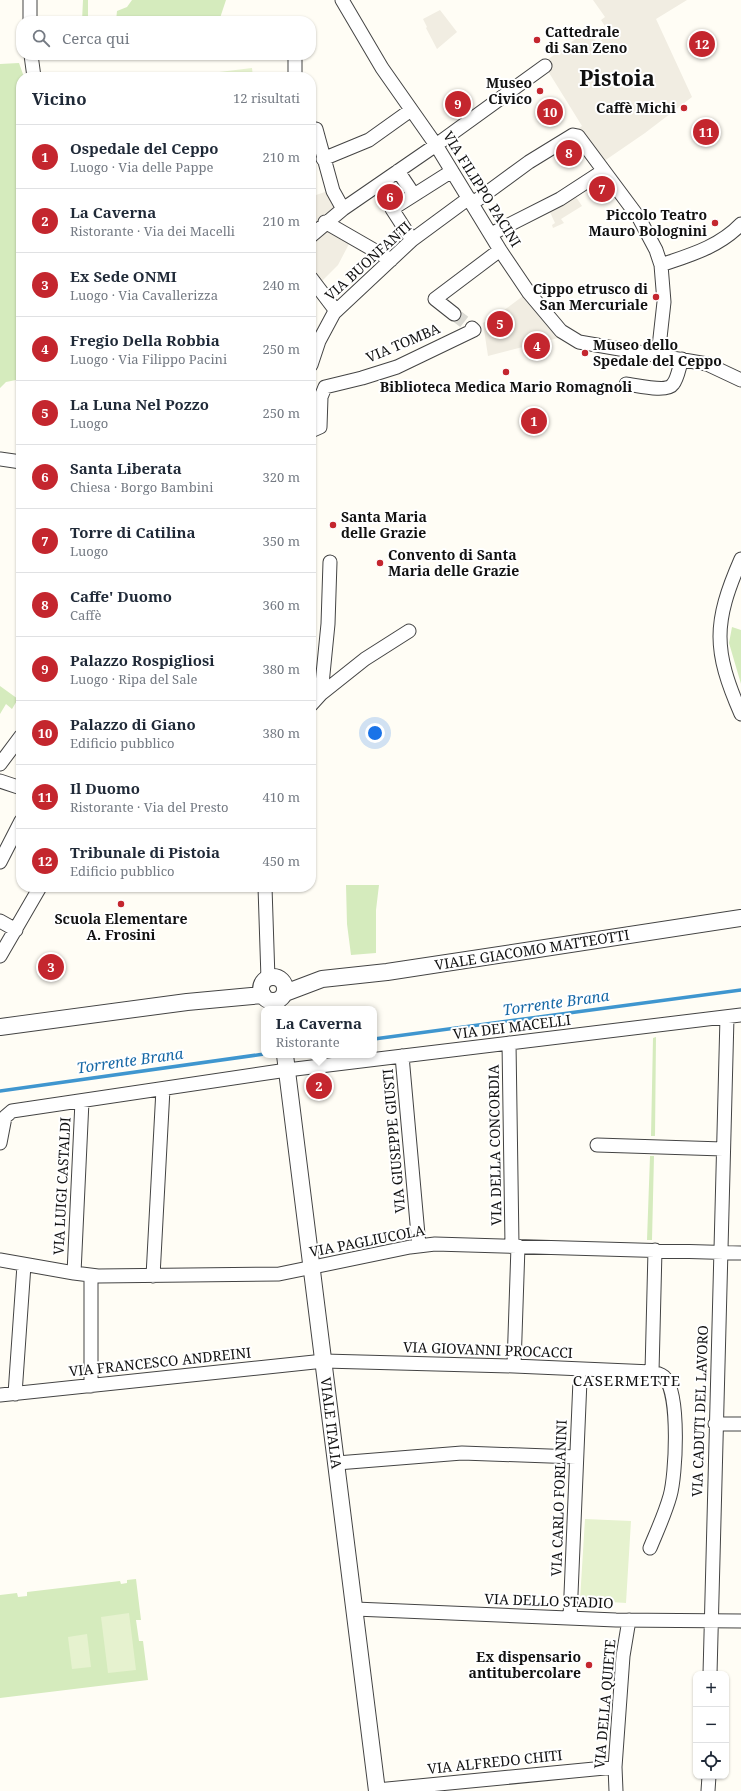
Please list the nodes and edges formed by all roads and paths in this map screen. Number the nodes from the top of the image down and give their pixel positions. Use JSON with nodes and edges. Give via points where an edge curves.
{"nodes":[{"id":1,"x":30,"y":0,"type":"edge"},
{"id":2,"x":342,"y":0,"type":"edge"},
{"id":3,"x":30,"y":16,"type":"edge"},
{"id":4,"x":32,"y":60,"type":"edge"},
{"id":5,"x":295,"y":60,"type":"edge"},
{"id":6,"x":545,"y":66,"type":"dead end"},
{"id":7,"x":33,"y":72,"type":"edge"},
{"id":8,"x":295,"y":72,"type":"edge"},
{"id":9,"x":411,"y":110,"type":"junction"},
{"id":10,"x":316,"y":137,"type":"edge"},
{"id":11,"x":436,"y":145,"type":"junction"},
{"id":12,"x":323,"y":159,"type":"junction"},
{"id":13,"x":398,"y":171,"type":"junction"},
{"id":14,"x":452,"y":171,"type":"junction"},
{"id":15,"x":603,"y":171,"type":"junction"},
{"id":16,"x":414,"y":195,"type":"junction"},
{"id":17,"x":471,"y":200,"type":"junction"},
{"id":18,"x":343,"y":209,"type":"junction"},
{"id":19,"x":741,"y":224,"type":"edge"},
{"id":20,"x":316,"y":229,"type":"edge"},
{"id":21,"x":491,"y":234,"type":"junction"},
{"id":22,"x":412,"y":240,"type":"junction"},
{"id":23,"x":500,"y":250,"type":"junction"},
{"id":24,"x":391,"y":260,"type":"junction"},
{"id":25,"x":661,"y":265,"type":"junction"},
{"id":26,"x":316,"y":285,"type":"edge"},
{"id":27,"x":336,"y":311,"type":"junction"},
{"id":28,"x":454,"y":314,"type":"tunnel mouth"},
{"id":29,"x":473,"y":329,"type":"dead end"},
{"id":30,"x":316,"y":350,"type":"edge"},
{"id":31,"x":658,"y":356,"type":"junction"},
{"id":32,"x":682,"y":359,"type":"junction"},
{"id":33,"x":741,"y":380,"type":"edge"},
{"id":34,"x":626,"y":384,"type":"dead end"},
{"id":35,"x":316,"y":429,"type":"edge"},
{"id":36,"x":0,"y":460,"type":"edge"},
{"id":37,"x":16,"y":462,"type":"edge"},
{"id":38,"x":741,"y":559,"type":"edge"},
{"id":39,"x":330,"y":562,"type":"dead end"},
{"id":40,"x":409,"y":631,"type":"dead end"},
{"id":41,"x":321,"y":694,"type":"junction"},
{"id":42,"x":316,"y":700,"type":"edge"},
{"id":43,"x":741,"y":714,"type":"edge"},
{"id":44,"x":16,"y":743,"type":"edge"},
{"id":45,"x":0,"y":764,"type":"edge"},
{"id":46,"x":0,"y":781,"type":"edge"},
{"id":47,"x":16,"y":786,"type":"edge"},
{"id":48,"x":16,"y":831,"type":"edge"},
{"id":49,"x":0,"y":862,"type":"edge"},
{"id":50,"x":37,"y":892,"type":"edge"},
{"id":51,"x":265,"y":892,"type":"edge"},
{"id":52,"x":741,"y":918,"type":"edge"},
{"id":53,"x":0,"y":921,"type":"edge"},
{"id":54,"x":16,"y":930,"type":"junction"},
{"id":55,"x":0,"y":956,"type":"edge"},
{"id":56,"x":274,"y":994,"type":"edge"},
{"id":57,"x":741,"y":1015,"type":"edge"},
{"id":58,"x":727,"y":1017,"type":"junction"},
{"id":59,"x":0,"y":1027,"type":"edge"},
{"id":60,"x":510,"y":1043,"type":"junction"},
{"id":61,"x":402,"y":1056,"type":"junction"},
{"id":62,"x":377,"y":1057,"type":"edge"},
{"id":63,"x":363,"y":1058,"type":"edge"},
{"id":64,"x":286,"y":1062,"type":"edge"},
{"id":65,"x":163,"y":1089,"type":"junction"},
{"id":66,"x":82,"y":1101,"type":"junction"},
{"id":67,"x":0,"y":1143,"type":"edge"},
{"id":68,"x":596,"y":1144,"type":"dead end"},
{"id":69,"x":723,"y":1149,"type":"junction"},
{"id":70,"x":419,"y":1246,"type":"junction"},
{"id":71,"x":515,"y":1246,"type":"junction"},
{"id":72,"x":655,"y":1250,"type":"junction"},
{"id":73,"x":720,"y":1253,"type":"junction"},
{"id":74,"x":741,"y":1254,"type":"edge"},
{"id":75,"x":0,"y":1260,"type":"edge"},
{"id":76,"x":24,"y":1265,"type":"junction"},
{"id":77,"x":312,"y":1268,"type":"junction"},
{"id":78,"x":74,"y":1273,"type":"junction"},
{"id":79,"x":91,"y":1276,"type":"junction"},
{"id":80,"x":154,"y":1276,"type":"junction"},
{"id":81,"x":324,"y":1361,"type":"junction"},
{"id":82,"x":514,"y":1366,"type":"junction"},
{"id":83,"x":652,"y":1372,"type":"junction"},
{"id":84,"x":580,"y":1380,"type":"dead end"},
{"id":85,"x":91,"y":1386,"type":"junction"},
{"id":86,"x":14,"y":1394,"type":"junction"},
{"id":87,"x":0,"y":1395,"type":"edge"},
{"id":88,"x":715,"y":1424,"type":"junction"},
{"id":89,"x":741,"y":1424,"type":"edge"},
{"id":90,"x":576,"y":1457,"type":"junction"},
{"id":91,"x":336,"y":1463,"type":"junction"},
{"id":92,"x":650,"y":1548,"type":"dead end"},
{"id":93,"x":355,"y":1609,"type":"junction"},
{"id":94,"x":570,"y":1618,"type":"junction"},
{"id":95,"x":629,"y":1620,"type":"junction"},
{"id":96,"x":710,"y":1621,"type":"junction"},
{"id":97,"x":741,"y":1621,"type":"edge"},
{"id":98,"x":710,"y":1671,"type":"edge"},
{"id":99,"x":615,"y":1767,"type":"junction"},
{"id":100,"x":709,"y":1779,"type":"edge"},
{"id":101,"x":377,"y":1791,"type":"edge"},
{"id":102,"x":616,"y":1791,"type":"edge"},
{"id":103,"x":708,"y":1791,"type":"edge"}],
"edges":[{"from":1,"to":3,"type":"street"},
{"from":2,"to":9,"type":"street","name":"VIA FILIPPO PACINI","via":[[382,68]]},
{"from":4,"to":7,"type":"street"},
{"from":5,"to":8,"type":"street"},
{"from":6,"to":11,"type":"street"},
{"from":9,"to":11,"type":"street","name":"VIA FILIPPO PACINI"},
{"from":9,"to":12,"type":"street","via":[[369,140]]},
{"from":10,"to":12,"type":"street"},
{"from":11,"to":13,"type":"street"},
{"from":11,"to":14,"type":"street","name":"VIA FILIPPO PACINI"},
{"from":12,"to":18,"type":"street","via":[[333,191]]},
{"from":13,"to":16,"type":"street"},
{"from":13,"to":18,"type":"street"},
{"from":14,"to":16,"type":"street"},
{"from":14,"to":17,"type":"street","name":"VIA FILIPPO PACINI"},
{"from":15,"to":17,"type":"street","name":"VIA BUONFANTI","via":[[579,137],[573,135]]},
{"from":15,"to":21,"type":"street","via":[[560,199]]},
{"from":15,"to":25,"type":"street","via":[[639,218]]},
{"from":16,"to":22,"type":"street","via":[[392,209]]},
{"from":17,"to":21,"type":"street","name":"VIA FILIPPO PACINI"},
{"from":17,"to":22,"type":"street","name":"VIA BUONFANTI"},
{"from":18,"to":20,"type":"street"},
{"from":19,"to":25,"type":"street","via":[[732,234],[710,246]]},
{"from":20,"to":24,"type":"street","via":[[351,238]]},
{"from":21,"to":23,"type":"street","name":"VIA FILIPPO PACINI"},
{"from":22,"to":24,"type":"street","name":"VIA BUONFANTI"},
{"from":23,"to":28,"type":"street","via":[[435,299]]},
{"from":23,"to":31,"type":"street","name":"VIA FILIPPO PACINI","via":[[529,293],[561,331],[579,342]]},
{"from":24,"to":27,"type":"street","name":"VIA BUONFANTI"},
{"from":25,"to":31,"type":"street","via":[[664,302]]},
{"from":26,"to":27,"type":"street"},
{"from":27,"to":30,"type":"street","name":"VIA BUONFANTI"},
{"from":29,"to":35,"type":"street","name":"VIA TOMBA","via":[[397,367],[326,386],[321,397],[320,427]]},
{"from":31,"to":32,"type":"street","name":"VIA FILIPPO PACINI"},
{"from":32,"to":33,"type":"street","name":"VIA FILIPPO PACINI","via":[[717,367]]},
{"from":32,"to":34,"type":"street","via":[[674,382],[669,387]]},
{"from":36,"to":37,"type":"street"},
{"from":38,"to":43,"type":"street","via":[[726,596],[718,637],[724,670]]},
{"from":39,"to":41,"type":"street","via":[[328,624]]},
{"from":40,"to":41,"type":"street"},
{"from":41,"to":42,"type":"street"},
{"from":44,"to":45,"type":"street"},
{"from":46,"to":47,"type":"street"},
{"from":48,"to":49,"type":"street"},
{"from":50,"to":54,"type":"street"},
{"from":51,"to":56,"type":"street"},
{"from":52,"to":56,"type":"street","name":"VIALE GIACOMO MATTEOTTI","via":[[322,980]]},
{"from":53,"to":54,"type":"street"},
{"from":54,"to":55,"type":"street"},
{"from":56,"to":59,"type":"street","name":"VIALE GIACOMO MATTEOTTI","via":[[187,1002]]},
{"from":57,"to":58,"type":"street","name":"VIA DEI MACELLI"},
{"from":58,"to":60,"type":"street","name":"VIA DEI MACELLI"},
{"from":58,"to":69,"type":"street","name":"VIA CADUTI DEL LAVORO"},
{"from":60,"to":61,"type":"street","name":"VIA DEI MACELLI"},
{"from":60,"to":71,"type":"street","name":"VIA DELLA CONCORDIA"},
{"from":61,"to":62,"type":"street","name":"VIA DEI MACELLI"},
{"from":61,"to":70,"type":"street","name":"VIA GIUSEPPE GIUSTI"},
{"from":63,"to":64,"type":"street","name":"VIA DEI MACELLI"},
{"from":64,"to":65,"type":"street","name":"VIA DEI MACELLI"},
{"from":64,"to":77,"type":"street","name":"VIALE ITALIA"},
{"from":65,"to":66,"type":"street","name":"VIA DEI MACELLI"},
{"from":65,"to":80,"type":"street"},
{"from":66,"to":67,"type":"street","name":"VIA DEI MACELLI","via":[[9,1112],[4,1120]]},
{"from":66,"to":78,"type":"street","name":"VIA LUIGI CASTALDI"},
{"from":68,"to":69,"type":"street"},
{"from":69,"to":73,"type":"street","name":"VIA CADUTI DEL LAVORO"},
{"from":70,"to":71,"type":"street","name":"VIA PAGLIUCOLA"},
{"from":70,"to":77,"type":"street","name":"VIA PAGLIUCOLA"},
{"from":71,"to":72,"type":"street","name":"VIA PAGLIUCOLA"},
{"from":71,"to":82,"type":"street","name":"VIA DELLA CONCORDIA"},
{"from":72,"to":73,"type":"street","name":"VIA PAGLIUCOLA"},
{"from":72,"to":83,"type":"street"},
{"from":73,"to":74,"type":"street","name":"VIA PAGLIUCOLA"},
{"from":73,"to":88,"type":"street","name":"VIA CADUTI DEL LAVORO"},
{"from":75,"to":76,"type":"street","name":"VIA PAGLIUCOLA"},
{"from":76,"to":78,"type":"street","name":"VIA PAGLIUCOLA"},
{"from":76,"to":86,"type":"street"},
{"from":77,"to":80,"type":"street","name":"VIA PAGLIUCOLA","via":[[279,1274]]},
{"from":77,"to":81,"type":"street","name":"VIALE ITALIA"},
{"from":78,"to":79,"type":"street","name":"VIA PAGLIUCOLA"},
{"from":79,"to":80,"type":"street","name":"VIA PAGLIUCOLA"},
{"from":79,"to":85,"type":"street"},
{"from":81,"to":82,"type":"street","name":"VIA GIOVANNI PROCACCI"},
{"from":81,"to":85,"type":"street","name":"VIA FRANCESCO ANDREINI"},
{"from":81,"to":91,"type":"street","name":"VIALE ITALIA"},
{"from":82,"to":83,"type":"street","name":"VIA GIOVANNI PROCACCI"},
{"from":83,"to":92,"type":"street","via":[[665,1377],[669,1384],[676,1442],[670,1496]]},
{"from":84,"to":90,"type":"street","name":"VIA CARLO FORLANINI"},
{"from":85,"to":86,"type":"street","name":"VIA FRANCESCO ANDREINI"},
{"from":86,"to":87,"type":"street","name":"VIA FRANCESCO ANDREINI"},
{"from":88,"to":89,"type":"street"},
{"from":88,"to":96,"type":"street","name":"VIA CADUTI DEL LAVORO"},
{"from":90,"to":91,"type":"street","via":[[462,1453]]},
{"from":90,"to":94,"type":"street","name":"VIA CARLO FORLANINI"},
{"from":91,"to":93,"type":"street","name":"VIALE ITALIA"},
{"from":93,"to":94,"type":"street","name":"VIA DELLO STADIO"},
{"from":93,"to":101,"type":"street","name":"VIALE ITALIA"},
{"from":94,"to":95,"type":"street","name":"VIA DELLO STADIO"},
{"from":95,"to":96,"type":"street","name":"VIA DELLO STADIO"},
{"from":95,"to":99,"type":"street","name":"VIA DELLA QUIETE","via":[[623,1656]]},
{"from":96,"to":97,"type":"street","name":"VIA DELLO STADIO"},
{"from":96,"to":98,"type":"street","name":"VIA CADUTI DEL LAVORO"},
{"from":99,"to":101,"type":"street","name":"VIA ALFREDO CHITI"},
{"from":99,"to":102,"type":"street","name":"VIA DELLA QUIETE"},
{"from":100,"to":103,"type":"street"}]}
